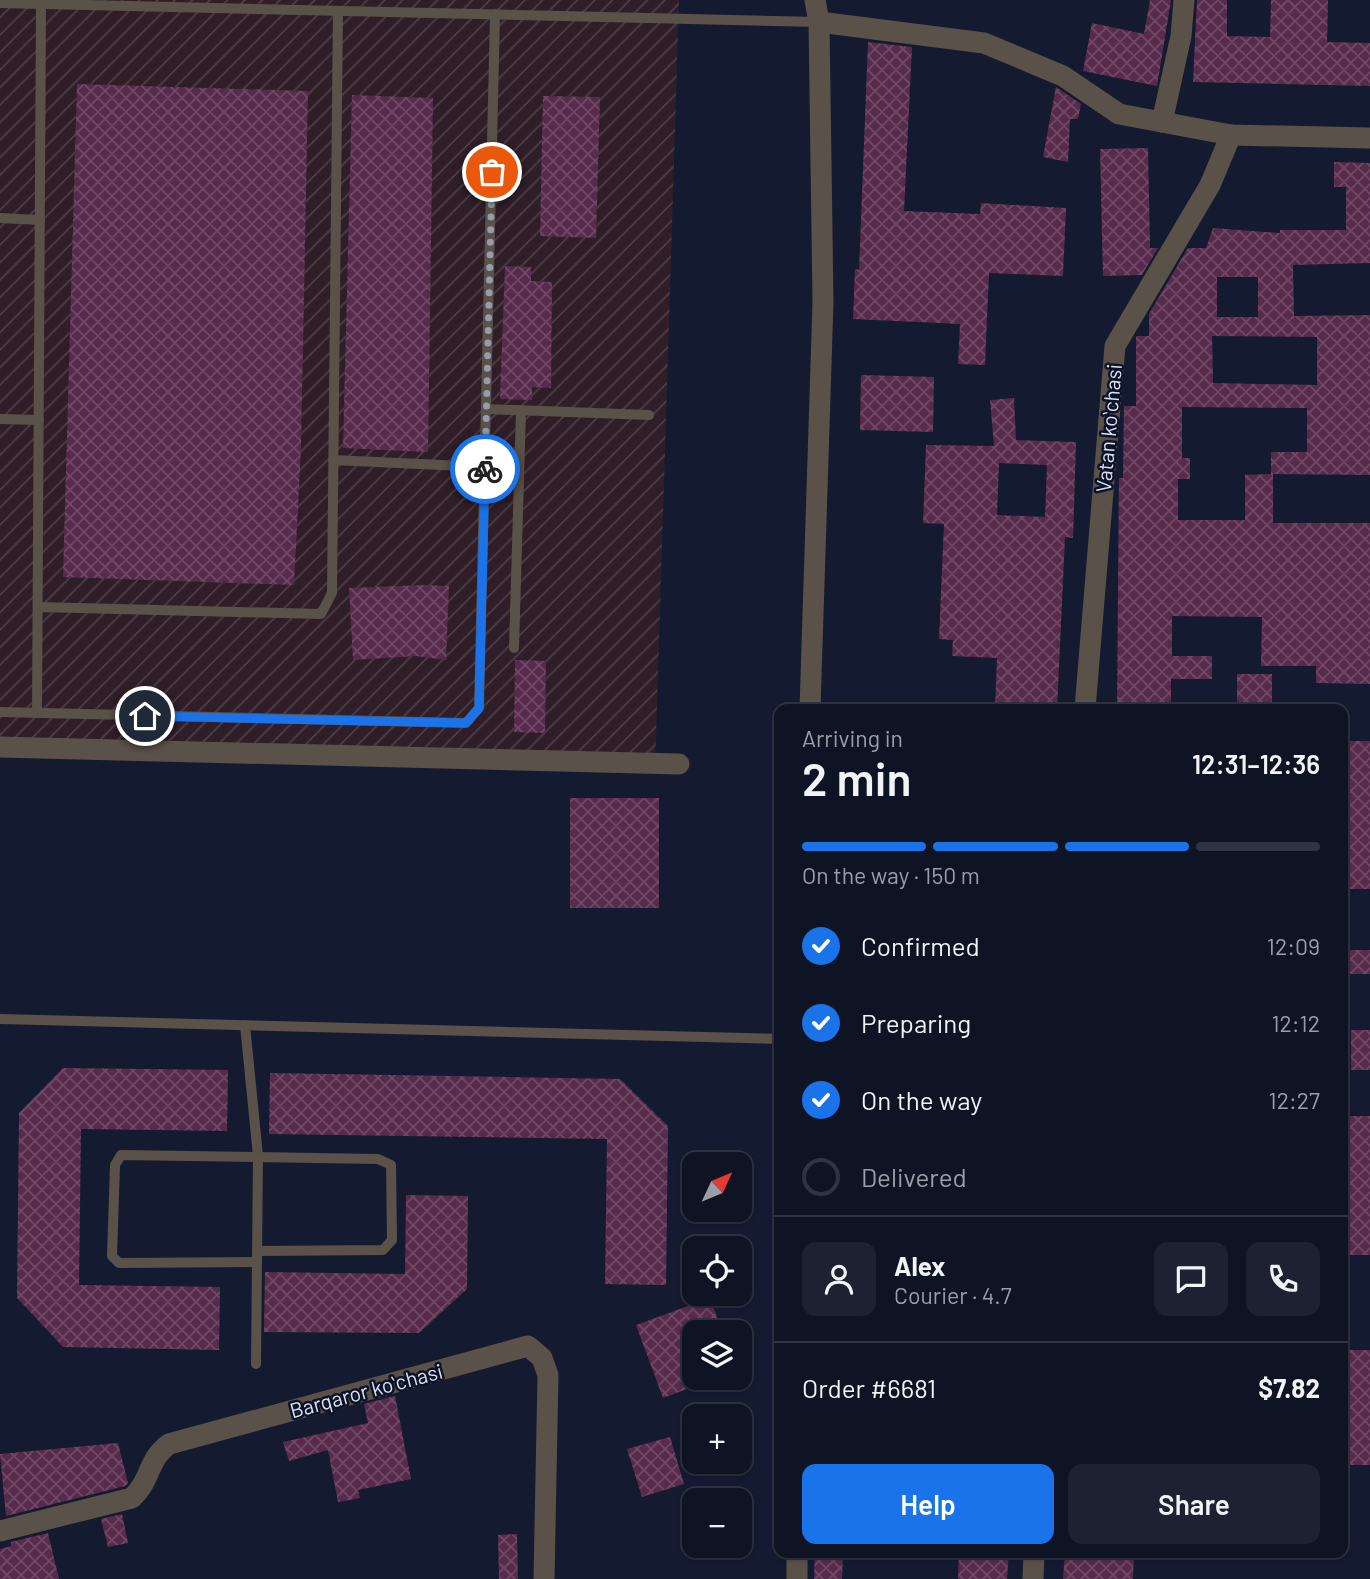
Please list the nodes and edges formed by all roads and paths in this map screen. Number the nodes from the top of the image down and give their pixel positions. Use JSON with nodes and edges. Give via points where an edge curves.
{"nodes":[{"id":1,"x":815,"y":0,"type":"edge"},
{"id":2,"x":1184,"y":0,"type":"edge"},
{"id":3,"x":0,"y":3,"type":"edge"},
{"id":4,"x":41,"y":4,"type":"junction"},
{"id":5,"x":405,"y":6,"type":"edge"},
{"id":6,"x":338,"y":11,"type":"junction"},
{"id":7,"x":495,"y":14,"type":"junction"},
{"id":8,"x":818,"y":22,"type":"junction"},
{"id":9,"x":1163,"y":122,"type":"junction"},
{"id":10,"x":1231,"y":135,"type":"junction"},
{"id":11,"x":1370,"y":138,"type":"edge"},
{"id":12,"x":0,"y":218,"type":"edge"},
{"id":13,"x":40,"y":219,"type":"junction"},
{"id":14,"x":486,"y":409,"type":"junction"},
{"id":15,"x":521,"y":410,"type":"junction"},
{"id":16,"x":649,"y":415,"type":"dead end"},
{"id":17,"x":0,"y":419,"type":"edge"},
{"id":18,"x":39,"y":420,"type":"junction"},
{"id":19,"x":333,"y":460,"type":"junction"},
{"id":20,"x":485,"y":467,"type":"junction"},
{"id":21,"x":38,"y":607,"type":"junction"},
{"id":22,"x":514,"y":648,"type":"dead end"},
{"id":23,"x":810,"y":704,"type":"edge"},
{"id":24,"x":1085,"y":704,"type":"edge"},
{"id":25,"x":0,"y":712,"type":"edge"},
{"id":26,"x":37,"y":713,"type":"junction"},
{"id":27,"x":0,"y":747,"type":"edge"},
{"id":28,"x":679,"y":764,"type":"dead end"},
{"id":29,"x":0,"y":1019,"type":"edge"},
{"id":30,"x":245,"y":1026,"type":"junction"},
{"id":31,"x":774,"y":1039,"type":"edge"},
{"id":32,"x":258,"y":1156,"type":"junction"},
{"id":33,"x":257,"y":1256,"type":"junction"},
{"id":34,"x":256,"y":1364,"type":"dead end"},
{"id":35,"x":0,"y":1531,"type":"edge"},
{"id":36,"x":797,"y":1558,"type":"edge"},
{"id":37,"x":1034,"y":1558,"type":"edge"},
{"id":38,"x":544,"y":1579,"type":"edge"},
{"id":39,"x":797,"y":1579,"type":"edge"},
{"id":40,"x":1033,"y":1579,"type":"edge"}],
"edges":[{"from":1,"to":8,"type":"street"},
{"from":2,"to":9,"type":"street"},
{"from":3,"to":4,"type":"lane"},
{"from":4,"to":6,"type":"lane"},
{"from":4,"to":13,"type":"lane"},
{"from":5,"to":6,"type":"lane"},
{"from":5,"to":7,"type":"lane"},
{"from":6,"to":19,"type":"lane"},
{"from":7,"to":8,"type":"lane"},
{"from":7,"to":14,"type":"lane"},
{"from":8,"to":9,"type":"street","via":[[984,43],[1063,76],[1119,114]]},
{"from":8,"to":23,"type":"street","via":[[823,302]]},
{"from":9,"to":10,"type":"street"},
{"from":10,"to":11,"type":"street"},
{"from":10,"to":24,"type":"street","name":"Vatan koʻchasi","via":[[1210,185],[1115,346]]},
{"from":12,"to":13,"type":"lane"},
{"from":13,"to":18,"type":"lane"},
{"from":14,"to":15,"type":"lane"},
{"from":14,"to":20,"type":"lane"},
{"from":15,"to":16,"type":"lane"},
{"from":15,"to":22,"type":"lane"},
{"from":17,"to":18,"type":"lane"},
{"from":18,"to":21,"type":"lane"},
{"from":19,"to":20,"type":"lane"},
{"from":19,"to":21,"type":"lane","via":[[331,593],[321,614]]},
{"from":20,"to":26,"type":"lane","via":[[479,708],[466,723]]},
{"from":21,"to":26,"type":"lane"},
{"from":25,"to":26,"type":"lane"},
{"from":27,"to":28,"type":"street"},
{"from":29,"to":30,"type":"lane"},
{"from":30,"to":31,"type":"lane"},
{"from":30,"to":32,"type":"lane"},
{"from":32,"to":33,"type":"lane"},
{"from":32,"to":33,"type":"lane","via":[[378,1159],[391,1165],[392,1240],[383,1250]]},
{"from":32,"to":33,"type":"lane","via":[[121,1155],[114,1165],[113,1256],[118,1262]]},
{"from":33,"to":34,"type":"lane"},
{"from":35,"to":38,"type":"street","name":"Barqaror koʻchasi","via":[[132,1499],[144,1487],[156,1454],[169,1444],[528,1346],[542,1358],[548,1375]]},
{"from":36,"to":39,"type":"street"},
{"from":37,"to":40,"type":"street"}]}
